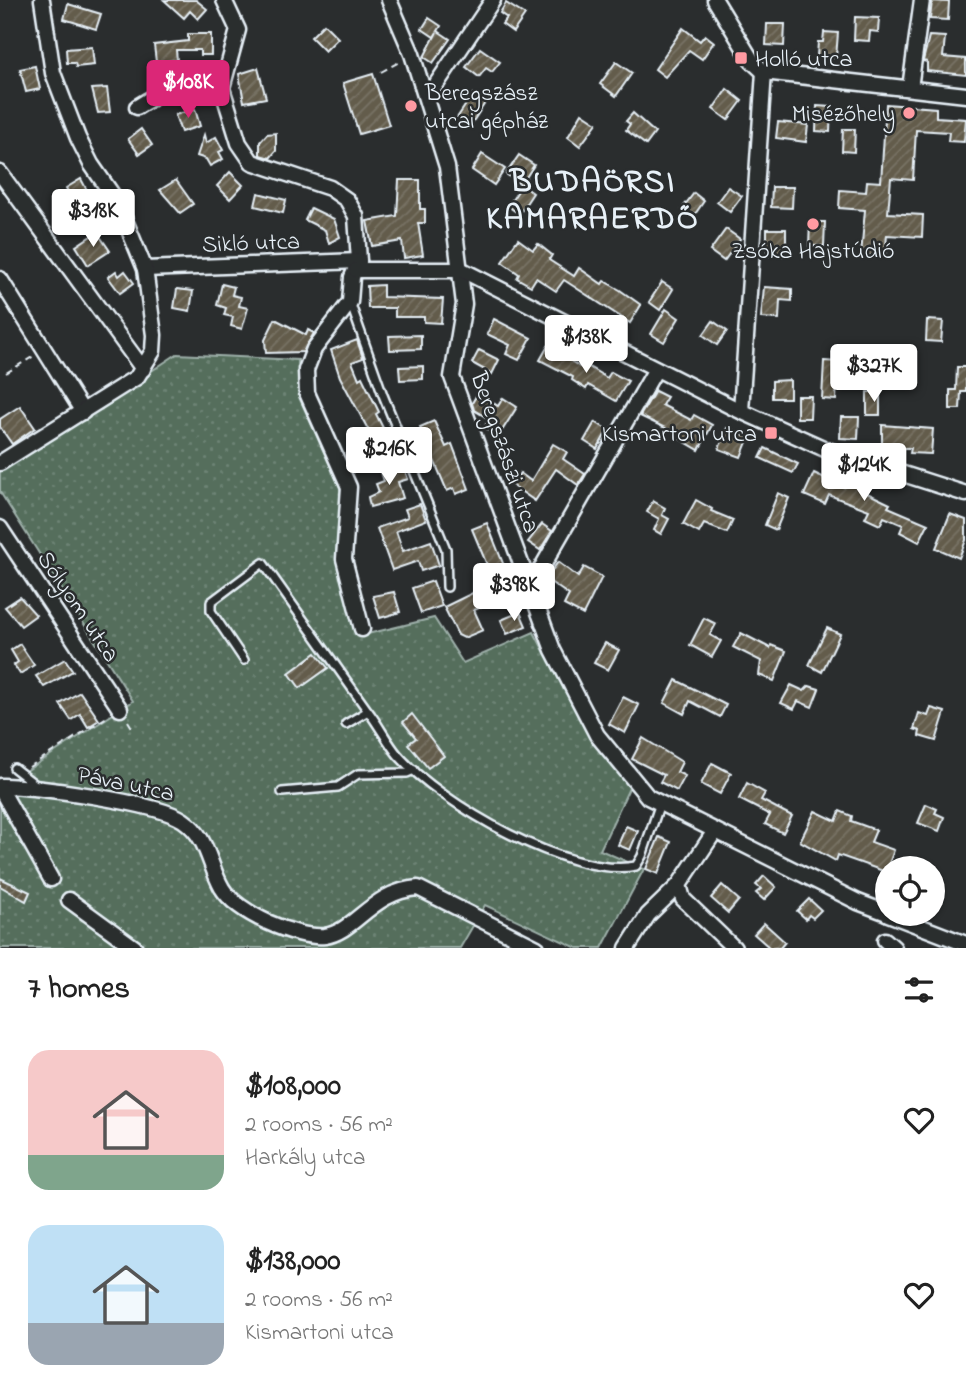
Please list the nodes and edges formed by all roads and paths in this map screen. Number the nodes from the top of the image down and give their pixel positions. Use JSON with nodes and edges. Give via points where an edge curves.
{"nodes":[{"id":1,"x":42,"y":0,"type":"edge"},
{"id":2,"x":224,"y":0,"type":"edge"},
{"id":3,"x":389,"y":0,"type":"edge"},
{"id":4,"x":493,"y":0,"type":"edge"},
{"id":5,"x":715,"y":0,"type":"edge"},
{"id":6,"x":922,"y":0,"type":"edge"},
{"id":7,"x":412,"y":54,"type":"junction"},
{"id":8,"x":381,"y":72,"type":"dead end"},
{"id":9,"x":764,"y":72,"type":"junction"},
{"id":10,"x":222,"y":88,"type":"junction"},
{"id":11,"x":909,"y":88,"type":"junction"},
{"id":12,"x":966,"y":96,"type":"edge"},
{"id":13,"x":427,"y":97,"type":"junction"},
{"id":14,"x":137,"y":107,"type":"dead end"},
{"id":15,"x":0,"y":173,"type":"edge"},
{"id":16,"x":358,"y":266,"type":"junction"},
{"id":17,"x":145,"y":269,"type":"junction"},
{"id":18,"x":462,"y":270,"type":"junction"},
{"id":19,"x":0,"y":279,"type":"edge"},
{"id":20,"x":350,"y":302,"type":"junction"},
{"id":21,"x":44,"y":350,"type":"junction"},
{"id":22,"x":143,"y":369,"type":"junction"},
{"id":23,"x":656,"y":369,"type":"junction"},
{"id":24,"x":6,"y":373,"type":"dead end"},
{"id":25,"x":741,"y":411,"type":"junction"},
{"id":26,"x":83,"y":412,"type":"junction"},
{"id":27,"x":0,"y":463,"type":"edge"},
{"id":28,"x":966,"y":494,"type":"edge"},
{"id":29,"x":0,"y":528,"type":"edge"},
{"id":30,"x":447,"y":587,"type":"dead end"},
{"id":31,"x":530,"y":588,"type":"junction"},
{"id":32,"x":362,"y":629,"type":"dead end"},
{"id":33,"x":244,"y":660,"type":"dead end"},
{"id":34,"x":120,"y":709,"type":"joint"},
{"id":35,"x":368,"y":711,"type":"junction"},
{"id":36,"x":346,"y":724,"type":"dead end"},
{"id":37,"x":17,"y":770,"type":"joint"},
{"id":38,"x":414,"y":770,"type":"junction"},
{"id":39,"x":0,"y":787,"type":"edge"},
{"id":40,"x":40,"y":789,"type":"junction"},
{"id":41,"x":282,"y":792,"type":"dead end"},
{"id":42,"x":660,"y":803,"type":"junction"},
{"id":43,"x":715,"y":831,"type":"junction"},
{"id":44,"x":51,"y":879,"type":"dead end"},
{"id":45,"x":679,"y":886,"type":"junction"},
{"id":46,"x":69,"y":900,"type":"dead end"},
{"id":47,"x":875,"y":907,"type":"edge"},
{"id":48,"x":917,"y":926,"type":"edge"},
{"id":49,"x":959,"y":944,"type":"edge"},
{"id":50,"x":135,"y":948,"type":"edge"},
{"id":51,"x":537,"y":948,"type":"edge"},
{"id":52,"x":628,"y":948,"type":"edge"},
{"id":53,"x":734,"y":948,"type":"edge"}],
"edges":[{"from":1,"to":17,"type":"street","via":[[53,73],[78,138],[118,203]]},
{"from":2,"to":10,"type":"street","via":[[238,30]]},
{"from":3,"to":7,"type":"street","name":"Beregszászi utca"},
{"from":4,"to":13,"type":"street"},
{"from":5,"to":9,"type":"street","via":[[752,61]]},
{"from":6,"to":11,"type":"street"},
{"from":7,"to":8,"type":"path"},
{"from":7,"to":13,"type":"street","name":"Beregszászi utca"},
{"from":9,"to":11,"type":"street"},
{"from":9,"to":25,"type":"street"},
{"from":10,"to":14,"type":"street","via":[[168,88]]},
{"from":10,"to":16,"type":"street","via":[[239,143],[252,162],[330,188],[347,200],[356,216]]},
{"from":11,"to":12,"type":"street"},
{"from":13,"to":18,"type":"street","name":"Beregszászi utca","via":[[447,167]]},
{"from":15,"to":22,"type":"street"},
{"from":16,"to":17,"type":"street","name":"Sikló utca"},
{"from":16,"to":18,"type":"street","name":"Sikló utca"},
{"from":16,"to":20,"type":"street"},
{"from":17,"to":22,"type":"street","via":[[155,335]]},
{"from":18,"to":23,"type":"street"},
{"from":18,"to":31,"type":"street","name":"Beregszászi utca","via":[[464,304],[452,377]]},
{"from":19,"to":21,"type":"street"},
{"from":20,"to":30,"type":"lane","via":[[446,549]]},
{"from":20,"to":32,"type":"street","via":[[314,349],[306,370],[307,393],[349,487],[344,559]]},
{"from":21,"to":24,"type":"path"},
{"from":21,"to":26,"type":"street"},
{"from":22,"to":26,"type":"street"},
{"from":23,"to":25,"type":"street"},
{"from":23,"to":31,"type":"street"},
{"from":25,"to":28,"type":"street","via":[[825,449]]},
{"from":26,"to":27,"type":"street"},
{"from":29,"to":34,"type":"street","name":"Sólyom utca"},
{"from":31,"to":42,"type":"street","name":"Beregszászi utca","via":[[553,650],[597,735],[648,797]]},
{"from":33,"to":35,"type":"lane","via":[[211,611],[211,602],[263,563]]},
{"from":34,"to":37,"type":"path"},
{"from":35,"to":36,"type":"lane"},
{"from":35,"to":38,"type":"lane"},
{"from":37,"to":40,"type":"lane"},
{"from":38,"to":41,"type":"lane","via":[[358,774],[338,787]]},
{"from":38,"to":42,"type":"lane","via":[[512,836],[594,865],[620,869],[636,866]]},
{"from":39,"to":40,"type":"street","name":"Páva utca"},
{"from":39,"to":44,"type":"street"},
{"from":40,"to":51,"type":"street","name":"Páva utca","via":[[153,808],[182,819],[201,836],[223,889],[245,912],[276,925],[325,936],[338,932],[376,902],[400,890],[418,888]]},
{"from":42,"to":43,"type":"street","name":"Beregszászi utca"},
{"from":43,"to":45,"type":"street"},
{"from":43,"to":47,"type":"street","name":"Beregszászi utca"},
{"from":45,"to":52,"type":"street","via":[[648,915]]},
{"from":45,"to":53,"type":"street","via":[[683,899]]},
{"from":46,"to":50,"type":"street"},
{"from":48,"to":49,"type":"street","name":"Beregszászi utca"}]}
